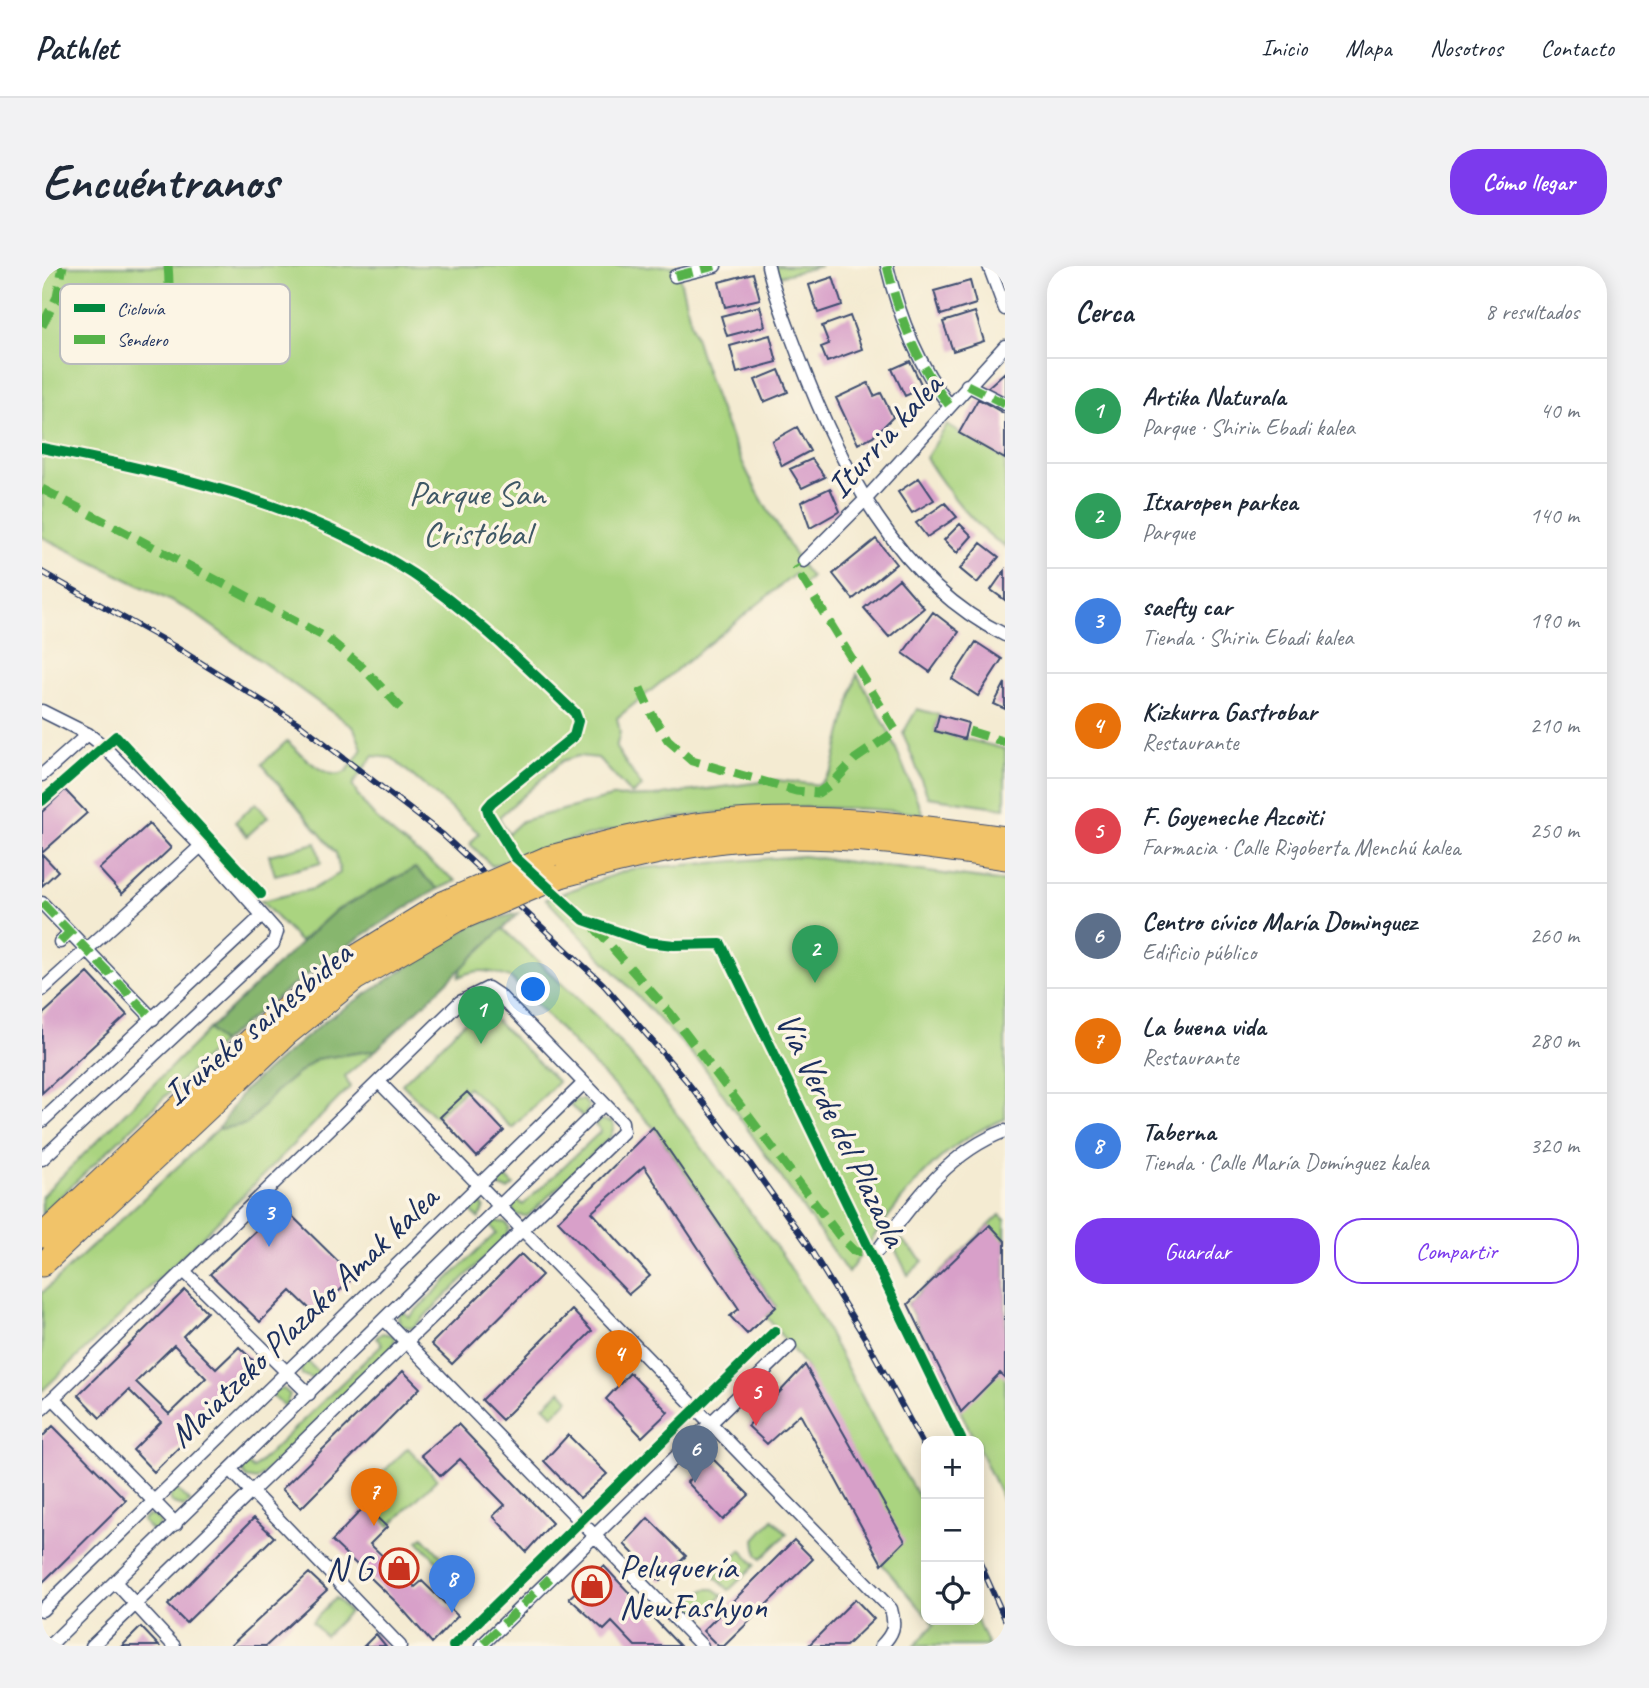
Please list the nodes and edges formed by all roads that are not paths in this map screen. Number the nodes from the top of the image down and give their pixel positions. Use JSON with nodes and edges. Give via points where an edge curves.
{"nodes":[{"id":1,"x":715,"y":266,"type":"edge"},
{"id":2,"x":768,"y":266,"type":"edge"},
{"id":3,"x":887,"y":266,"type":"edge"},
{"id":4,"x":989,"y":266,"type":"edge"},
{"id":5,"x":675,"y":276,"type":"dead end"},
{"id":6,"x":1005,"y":309,"type":"edge"},
{"id":7,"x":1005,"y":346,"type":"edge"},
{"id":8,"x":967,"y":385,"type":"junction"},
{"id":9,"x":1005,"y":404,"type":"edge"},
{"id":10,"x":949,"y":405,"type":"junction"},
{"id":11,"x":865,"y":500,"type":"junction"},
{"id":12,"x":804,"y":561,"type":"dead end"},
{"id":13,"x":1005,"y":635,"type":"edge"},
{"id":14,"x":42,"y":711,"type":"edge"},
{"id":15,"x":88,"y":734,"type":"junction"},
{"id":16,"x":42,"y":775,"type":"edge"},
{"id":17,"x":1005,"y":838,"type":"edge"},
{"id":18,"x":201,"y":846,"type":"junction"},
{"id":19,"x":1005,"y":858,"type":"edge"},
{"id":20,"x":554,"y":867,"type":"junction"},
{"id":21,"x":42,"y":902,"type":"edge"},
{"id":22,"x":450,"y":911,"type":"junction"},
{"id":23,"x":262,"y":916,"type":"junction"},
{"id":24,"x":70,"y":932,"type":"junction"},
{"id":25,"x":60,"y":942,"type":"dead end"},
{"id":26,"x":87,"y":949,"type":"junction"},
{"id":27,"x":42,"y":990,"type":"edge"},
{"id":28,"x":153,"y":1019,"type":"junction"},
{"id":29,"x":379,"y":1082,"type":"junction"},
{"id":30,"x":583,"y":1084,"type":"junction"},
{"id":31,"x":189,"y":1097,"type":"junction"},
{"id":32,"x":218,"y":1097,"type":"junction"},
{"id":33,"x":604,"y":1104,"type":"junction"},
{"id":34,"x":42,"y":1121,"type":"edge"},
{"id":35,"x":1005,"y":1131,"type":"edge"},
{"id":36,"x":42,"y":1159,"type":"edge"},
{"id":37,"x":479,"y":1184,"type":"junction"},
{"id":38,"x":499,"y":1205,"type":"junction"},
{"id":39,"x":42,"y":1223,"type":"edge"},
{"id":40,"x":523,"y":1230,"type":"junction"},
{"id":41,"x":42,"y":1236,"type":"edge"},
{"id":42,"x":878,"y":1250,"type":"dead end"},
{"id":43,"x":42,"y":1265,"type":"edge"},
{"id":44,"x":184,"y":1271,"type":"junction"},
{"id":45,"x":42,"y":1278,"type":"edge"},
{"id":46,"x":384,"y":1319,"type":"junction"},
{"id":47,"x":407,"y":1342,"type":"junction"},
{"id":48,"x":790,"y":1346,"type":"dead end"},
{"id":49,"x":285,"y":1372,"type":"junction"},
{"id":50,"x":309,"y":1394,"type":"junction"},
{"id":51,"x":53,"y":1398,"type":"junction"},
{"id":52,"x":42,"y":1409,"type":"edge"},
{"id":53,"x":709,"y":1424,"type":"junction"},
{"id":54,"x":231,"y":1471,"type":"junction"},
{"id":55,"x":252,"y":1492,"type":"junction"},
{"id":56,"x":153,"y":1501,"type":"junction"},
{"id":57,"x":176,"y":1524,"type":"junction"},
{"id":58,"x":595,"y":1534,"type":"junction"},
{"id":59,"x":116,"y":1583,"type":"junction"},
{"id":60,"x":135,"y":1605,"type":"junction"},
{"id":61,"x":42,"y":1609,"type":"edge"},
{"id":62,"x":49,"y":1646,"type":"edge"},
{"id":63,"x":92,"y":1646,"type":"edge"},
{"id":64,"x":174,"y":1646,"type":"edge"},
{"id":65,"x":400,"y":1646,"type":"edge"},
{"id":66,"x":481,"y":1646,"type":"edge"},
{"id":67,"x":702,"y":1646,"type":"edge"},
{"id":68,"x":880,"y":1646,"type":"edge"}],
"edges":[{"from":1,"to":5,"type":"street"},
{"from":2,"to":11,"type":"street","via":[[817,404]]},
{"from":3,"to":10,"type":"street","via":[[912,345]]},
{"from":4,"to":6,"type":"street"},
{"from":7,"to":8,"type":"street","name":"Iturria kalea"},
{"from":8,"to":9,"type":"street"},
{"from":8,"to":10,"type":"street","name":"Iturria kalea"},
{"from":10,"to":11,"type":"street","name":"Iturria kalea"},
{"from":11,"to":12,"type":"street","name":"Iturria kalea"},
{"from":11,"to":13,"type":"street","via":[[908,558],[969,612]]},
{"from":14,"to":15,"type":"street"},
{"from":15,"to":16,"type":"street"},
{"from":15,"to":18,"type":"street"},
{"from":17,"to":20,"type":"highway","name":"Iruñeko saihesbidea","via":[[924,826],[812,818],[723,822],[636,836]]},
{"from":18,"to":23,"type":"street"},
{"from":18,"to":26,"type":"street"},
{"from":19,"to":20,"type":"highway","name":"Iruñeko saihesbidea","via":[[922,845],[812,837],[724,841]]},
{"from":20,"to":22,"type":"highway","name":"Iruñeko saihesbidea","bridge":true},
{"from":21,"to":24,"type":"street"},
{"from":22,"to":31,"type":"highway","name":"Iruñeko saihesbidea","via":[[354,958],[277,1015]]},
{"from":22,"to":32,"type":"highway","name":"Iruñeko saihesbidea","via":[[355,979]]},
{"from":23,"to":28,"type":"street"},
{"from":23,"to":36,"type":"street","via":[[277,932],[274,944]]},
{"from":24,"to":25,"type":"street"},
{"from":24,"to":26,"type":"street"},
{"from":26,"to":27,"type":"street"},
{"from":26,"to":28,"type":"street"},
{"from":28,"to":34,"type":"street"},
{"from":29,"to":30,"type":"street","via":[[460,1002],[488,988]]},
{"from":29,"to":37,"type":"street"},
{"from":29,"to":44,"type":"street"},
{"from":30,"to":33,"type":"street"},
{"from":30,"to":37,"type":"street","name":"Maiatzeko Plazako Amak kalea"},
{"from":31,"to":39,"type":"highway","via":[[128,1143]]},
{"from":31,"to":41,"type":"highway","name":"Iruñeko saihesbidea"},
{"from":32,"to":43,"type":"highway","name":"Iruñeko saihesbidea"},
{"from":32,"to":45,"type":"highway","via":[[184,1144]]},
{"from":33,"to":38,"type":"street","name":"Maiatzeko Plazako Amak kalea"},
{"from":33,"to":40,"type":"street","via":[[622,1122],[623,1132]]},
{"from":35,"to":42,"type":"street","via":[[974,1146],[930,1182]]},
{"from":37,"to":38,"type":"street"},
{"from":37,"to":49,"type":"street","name":"Maiatzeko Plazako Amak kalea"},
{"from":38,"to":40,"type":"street"},
{"from":38,"to":46,"type":"street","name":"Maiatzeko Plazako Amak kalea"},
{"from":40,"to":47,"type":"street"},
{"from":40,"to":53,"type":"street"},
{"from":44,"to":49,"type":"street"},
{"from":44,"to":51,"type":"street"},
{"from":46,"to":47,"type":"street"},
{"from":46,"to":50,"type":"street","name":"Maiatzeko Plazako Amak kalea"},
{"from":47,"to":55,"type":"street"},
{"from":47,"to":58,"type":"street"},
{"from":48,"to":53,"type":"street"},
{"from":49,"to":50,"type":"street"},
{"from":49,"to":56,"type":"street","name":"Maiatzeko Plazako Amak kalea"},
{"from":50,"to":54,"type":"street","name":"Maiatzeko Plazako Amak kalea"},
{"from":51,"to":52,"type":"street"},
{"from":51,"to":56,"type":"street"},
{"from":53,"to":58,"type":"street"},
{"from":53,"to":68,"type":"street","via":[[891,1609],[895,1623],[891,1636]]},
{"from":54,"to":55,"type":"street"},
{"from":54,"to":57,"type":"street","name":"Maiatzeko Plazako Amak kalea"},
{"from":55,"to":60,"type":"street"},
{"from":55,"to":65,"type":"street"},
{"from":56,"to":57,"type":"street"},
{"from":56,"to":61,"type":"street","name":"Maiatzeko Plazako Amak kalea"},
{"from":57,"to":59,"type":"street","name":"Maiatzeko Plazako Amak kalea"},
{"from":58,"to":66,"type":"street"},
{"from":58,"to":67,"type":"street"},
{"from":59,"to":60,"type":"street"},
{"from":59,"to":62,"type":"street","name":"Maiatzeko Plazako Amak kalea"},
{"from":60,"to":63,"type":"street"},
{"from":60,"to":64,"type":"street"}]}
